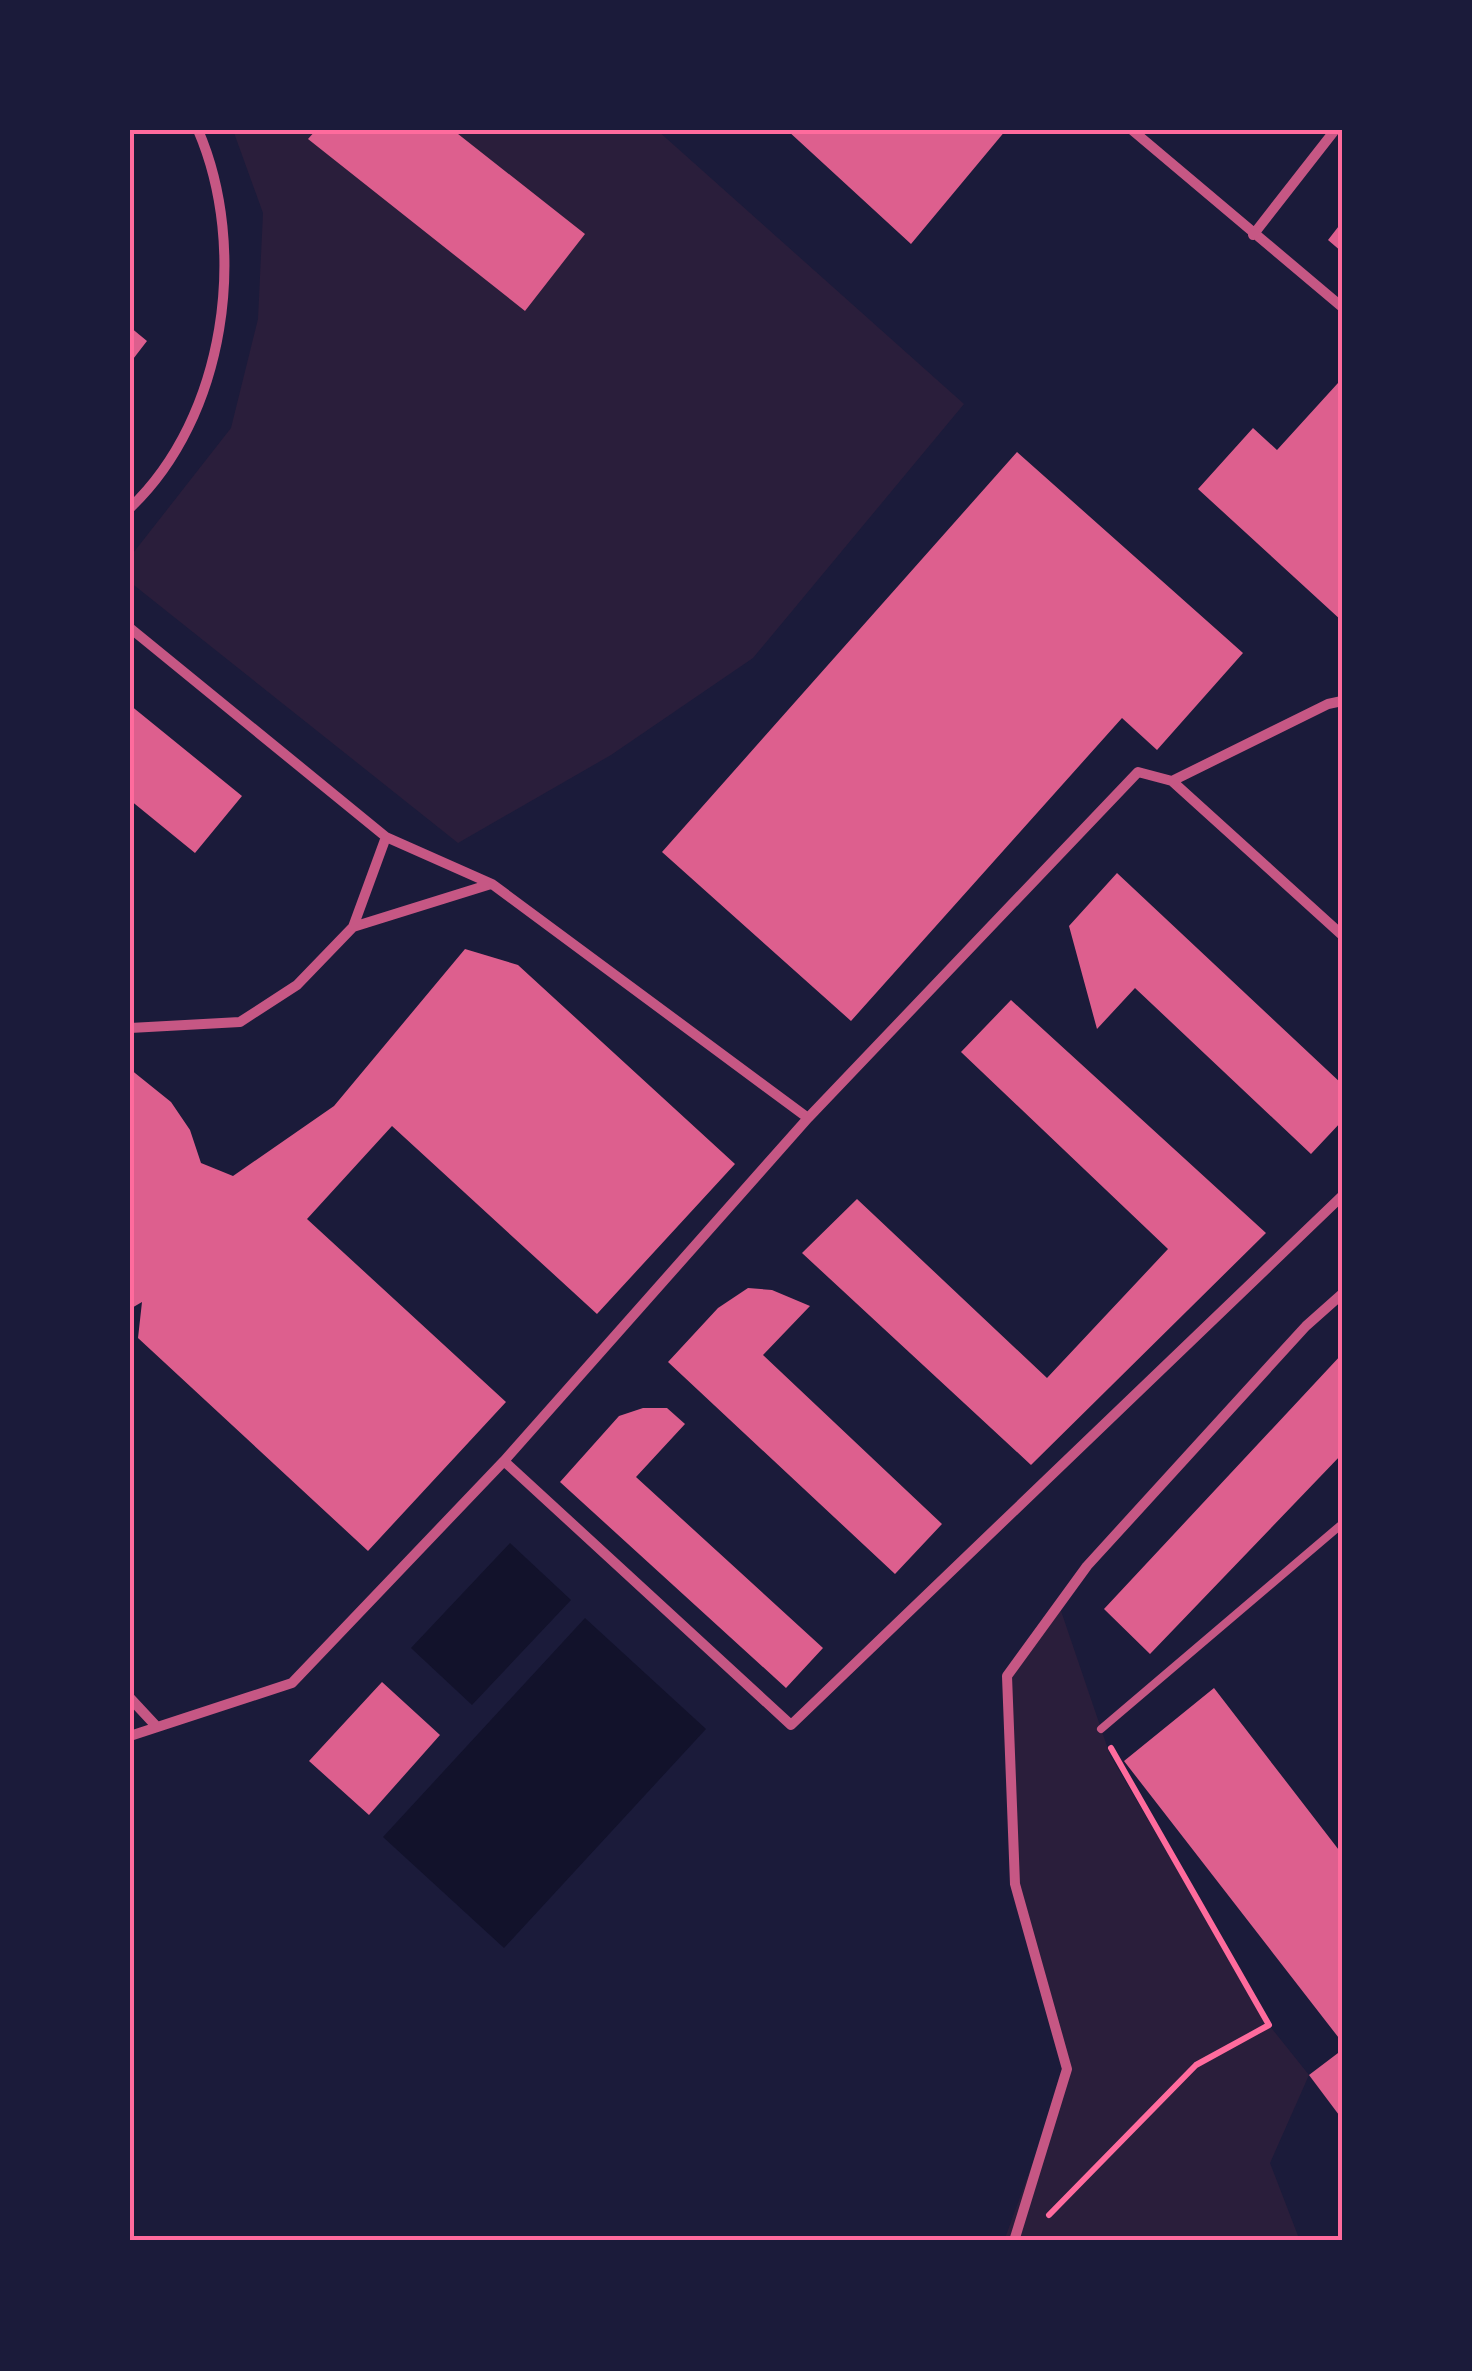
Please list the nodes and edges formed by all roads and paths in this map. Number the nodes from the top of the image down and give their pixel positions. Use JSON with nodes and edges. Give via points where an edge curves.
{"nodes":[{"id":1,"x":198,"y":130,"type":"edge"},
{"id":2,"x":1132,"y":130,"type":"edge"},
{"id":3,"x":1335,"y":130,"type":"edge"},
{"id":4,"x":1253,"y":235,"type":"junction"},
{"id":5,"x":1342,"y":308,"type":"edge"},
{"id":6,"x":130,"y":508,"type":"edge"},
{"id":7,"x":130,"y":628,"type":"edge"},
{"id":8,"x":1342,"y":701,"type":"edge"},
{"id":9,"x":1172,"y":781,"type":"junction"},
{"id":10,"x":386,"y":836,"type":"junction"},
{"id":11,"x":492,"y":884,"type":"junction"},
{"id":12,"x":353,"y":926,"type":"junction"},
{"id":13,"x":1342,"y":935,"type":"edge"},
{"id":14,"x":130,"y":1028,"type":"edge"},
{"id":15,"x":808,"y":1118,"type":"junction"},
{"id":16,"x":1342,"y":1196,"type":"edge"},
{"id":17,"x":1342,"y":1294,"type":"edge"},
{"id":18,"x":504,"y":1461,"type":"junction"},
{"id":19,"x":1342,"y":1524,"type":"edge"},
{"id":20,"x":130,"y":1698,"type":"edge"},
{"id":21,"x":158,"y":1727,"type":"junction"},
{"id":22,"x":1101,"y":1730,"type":"joint"},
{"id":23,"x":130,"y":1736,"type":"edge"},
{"id":24,"x":1036,"y":2228,"type":"dead end"},
{"id":25,"x":1014,"y":2241,"type":"edge"}],
"edges":[{"from":1,"to":6,"type":"street","via":[[213,164],[226,265],[212,365],[183,435]]},
{"from":2,"to":4,"type":"street"},
{"from":3,"to":4,"type":"street"},
{"from":4,"to":5,"type":"street"},
{"from":7,"to":10,"type":"street"},
{"from":8,"to":9,"type":"street"},
{"from":9,"to":13,"type":"street"},
{"from":9,"to":15,"type":"street","via":[[1138,772]]},
{"from":10,"to":11,"type":"street"},
{"from":10,"to":12,"type":"street"},
{"from":11,"to":12,"type":"street"},
{"from":11,"to":15,"type":"street"},
{"from":12,"to":14,"type":"street","via":[[297,985],[240,1022]]},
{"from":15,"to":18,"type":"street"},
{"from":16,"to":18,"type":"street","via":[[791,1724]]},
{"from":17,"to":25,"type":"street","via":[[1087,1566],[1007,1676],[1016,1884],[1067,2068]]},
{"from":18,"to":21,"type":"street","via":[[292,1683]]},
{"from":19,"to":22,"type":"lane"},
{"from":20,"to":21,"type":"street"},
{"from":21,"to":23,"type":"street"},
{"from":22,"to":24,"type":"path","via":[[1270,2025],[1196,2065]]}]}
